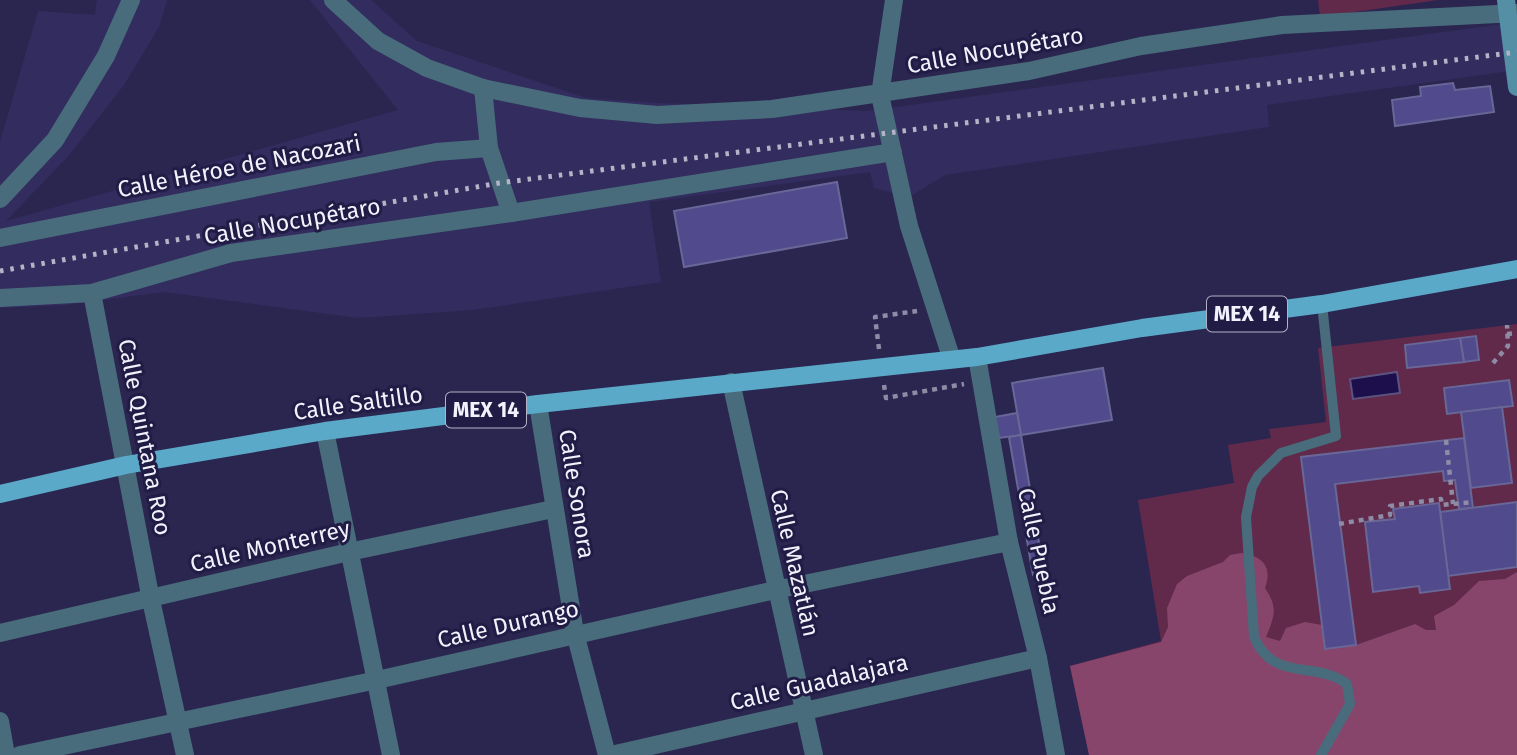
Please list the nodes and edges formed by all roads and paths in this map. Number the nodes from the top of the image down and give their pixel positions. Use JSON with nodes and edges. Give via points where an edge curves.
{"nodes":[{"id":1,"x":131,"y":0,"type":"edge"},
{"id":2,"x":333,"y":0,"type":"edge"},
{"id":3,"x":894,"y":0,"type":"edge"},
{"id":4,"x":1510,"y":9,"type":"edge"},
{"id":5,"x":1517,"y":88,"type":"edge"},
{"id":6,"x":483,"y":89,"type":"junction"},
{"id":7,"x":880,"y":95,"type":"junction"},
{"id":8,"x":489,"y":148,"type":"junction"},
{"id":9,"x":893,"y":152,"type":"junction"},
{"id":10,"x":0,"y":199,"type":"edge"},
{"id":11,"x":511,"y":213,"type":"junction"},
{"id":12,"x":0,"y":238,"type":"edge"},
{"id":13,"x":1517,"y":269,"type":"edge"},
{"id":14,"x":92,"y":293,"type":"junction"},
{"id":15,"x":0,"y":298,"type":"edge"},
{"id":16,"x":1322,"y":304,"type":"junction"},
{"id":17,"x":921,"y":310,"type":"dead end"},
{"id":18,"x":875,"y":317,"type":"dead end"},
{"id":19,"x":1507,"y":325,"type":"dead end"},
{"id":20,"x":1517,"y":332,"type":"edge"},
{"id":21,"x":1507,"y":334,"type":"junction"},
{"id":22,"x":951,"y":357,"type":"junction"},
{"id":23,"x":977,"y":357,"type":"junction"},
{"id":24,"x":1493,"y":363,"type":"dead end"},
{"id":25,"x":731,"y":382,"type":"junction"},
{"id":26,"x":981,"y":382,"type":"junction"},
{"id":27,"x":886,"y":398,"type":"dead end"},
{"id":28,"x":538,"y":404,"type":"junction"},
{"id":29,"x":325,"y":431,"type":"junction"},
{"id":30,"x":1446,"y":440,"type":"dead end"},
{"id":31,"x":127,"y":465,"type":"junction"},
{"id":32,"x":0,"y":494,"type":"edge"},
{"id":33,"x":1472,"y":502,"type":"dead end"},
{"id":34,"x":1453,"y":504,"type":"junction"},
{"id":35,"x":553,"y":509,"type":"junction"},
{"id":36,"x":1339,"y":524,"type":"dead end"},
{"id":37,"x":1009,"y":542,"type":"junction"},
{"id":38,"x":349,"y":552,"type":"junction"},
{"id":39,"x":775,"y":590,"type":"junction"},
{"id":40,"x":150,"y":600,"type":"junction"},
{"id":41,"x":575,"y":633,"type":"junction"},
{"id":42,"x":0,"y":634,"type":"edge"},
{"id":43,"x":1038,"y":658,"type":"junction"},
{"id":44,"x":377,"y":680,"type":"junction"},
{"id":45,"x":804,"y":710,"type":"junction"},
{"id":46,"x":177,"y":720,"type":"junction"},
{"id":47,"x":0,"y":721,"type":"edge"},
{"id":48,"x":6,"y":755,"type":"edge"},
{"id":49,"x":20,"y":755,"type":"edge"},
{"id":50,"x":185,"y":755,"type":"edge"},
{"id":51,"x":391,"y":755,"type":"edge"},
{"id":52,"x":609,"y":755,"type":"edge"},
{"id":53,"x":814,"y":755,"type":"edge"},
{"id":54,"x":1056,"y":755,"type":"edge"},
{"id":55,"x":1321,"y":755,"type":"edge"}],
"edges":[{"from":1,"to":10,"type":"street","via":[[106,56],[55,140]]},
{"from":2,"to":6,"type":"street","name":"Calle Nocupétaro","via":[[378,41],[427,68]]},
{"from":3,"to":7,"type":"street"},
{"from":4,"to":5,"type":"main road"},
{"from":4,"to":7,"type":"street","name":"Calle Nocupétaro","via":[[1282,25]]},
{"from":6,"to":7,"type":"street","name":"Calle Nocupétaro","via":[[580,108],[657,115],[772,109]]},
{"from":6,"to":8,"type":"street"},
{"from":7,"to":9,"type":"street"},
{"from":8,"to":11,"type":"street"},
{"from":8,"to":12,"type":"street","name":"Calle Héroe de Nacozari","via":[[436,152]]},
{"from":9,"to":11,"type":"street","name":"Calle Nocupétaro"},
{"from":9,"to":22,"type":"street","via":[[909,226]]},
{"from":11,"to":14,"type":"street","name":"Calle Nocupétaro","via":[[231,253]]},
{"from":13,"to":16,"type":"main road","number":"MEX 14"},
{"from":14,"to":15,"type":"street","name":"Calle Nocupétaro"},
{"from":14,"to":31,"type":"street","name":"Calle Quintana Roo"},
{"from":16,"to":23,"type":"main road","number":"MEX 14","via":[[1142,328]]},
{"from":16,"to":55,"type":"lane","via":[[1336,436],[1281,453],[1268,464],[1252,488],[1246,517],[1254,637],[1259,650],[1279,664],[1335,675],[1347,684],[1350,704]]},
{"from":17,"to":18,"type":"path"},
{"from":19,"to":21,"type":"path"},
{"from":20,"to":21,"type":"path"},
{"from":21,"to":24,"type":"path","via":[[1507,346]]},
{"from":22,"to":23,"type":"main road","name":"Calle Saltillo","number":"MEX 14"},
{"from":22,"to":25,"type":"main road","name":"Calle Saltillo","number":"MEX 14"},
{"from":23,"to":26,"type":"street","name":"Calle Puebla"},
{"from":25,"to":28,"type":"main road","name":"Calle Saltillo","number":"MEX 14"},
{"from":25,"to":39,"type":"street","name":"Calle Mazatlán"},
{"from":26,"to":27,"type":"path"},
{"from":26,"to":37,"type":"street","name":"Calle Puebla"},
{"from":28,"to":29,"type":"main road","name":"Calle Saltillo","number":"MEX 14"},
{"from":28,"to":35,"type":"street","name":"Calle Sonora"},
{"from":29,"to":31,"type":"main road","name":"Calle Saltillo","number":"MEX 14"},
{"from":29,"to":38,"type":"street"},
{"from":30,"to":34,"type":"path"},
{"from":31,"to":32,"type":"main road","name":"Calle Saltillo","number":"MEX 14"},
{"from":31,"to":40,"type":"street","name":"Calle Quintana Roo"},
{"from":33,"to":34,"type":"path"},
{"from":34,"to":36,"type":"path","via":[[1442,505],[1441,499],[1390,506],[1391,515]]},
{"from":35,"to":38,"type":"street","name":"Calle Monterrey"},
{"from":35,"to":41,"type":"street","name":"Calle Sonora"},
{"from":37,"to":39,"type":"street","name":"Calle Durango"},
{"from":37,"to":43,"type":"street","name":"Calle Puebla"},
{"from":38,"to":40,"type":"street","name":"Calle Monterrey"},
{"from":38,"to":44,"type":"street"},
{"from":39,"to":41,"type":"street","name":"Calle Durango"},
{"from":39,"to":45,"type":"street","name":"Calle Mazatlán"},
{"from":40,"to":42,"type":"street","name":"Calle Monterrey"},
{"from":40,"to":46,"type":"street","name":"Calle Quintana Roo"},
{"from":41,"to":44,"type":"street","name":"Calle Durango"},
{"from":41,"to":52,"type":"street","name":"Calle Sonora"},
{"from":43,"to":45,"type":"street","name":"Calle Guadalajara"},
{"from":43,"to":54,"type":"street","name":"Calle Puebla"},
{"from":44,"to":46,"type":"street","name":"Calle Durango"},
{"from":44,"to":51,"type":"street"},
{"from":45,"to":52,"type":"street","name":"Calle Guadalajara"},
{"from":45,"to":53,"type":"street","name":"Calle Mazatlán"},
{"from":46,"to":49,"type":"street","name":"Calle Durango"},
{"from":46,"to":50,"type":"street","name":"Calle Quintana Roo"},
{"from":47,"to":48,"type":"street"}]}
